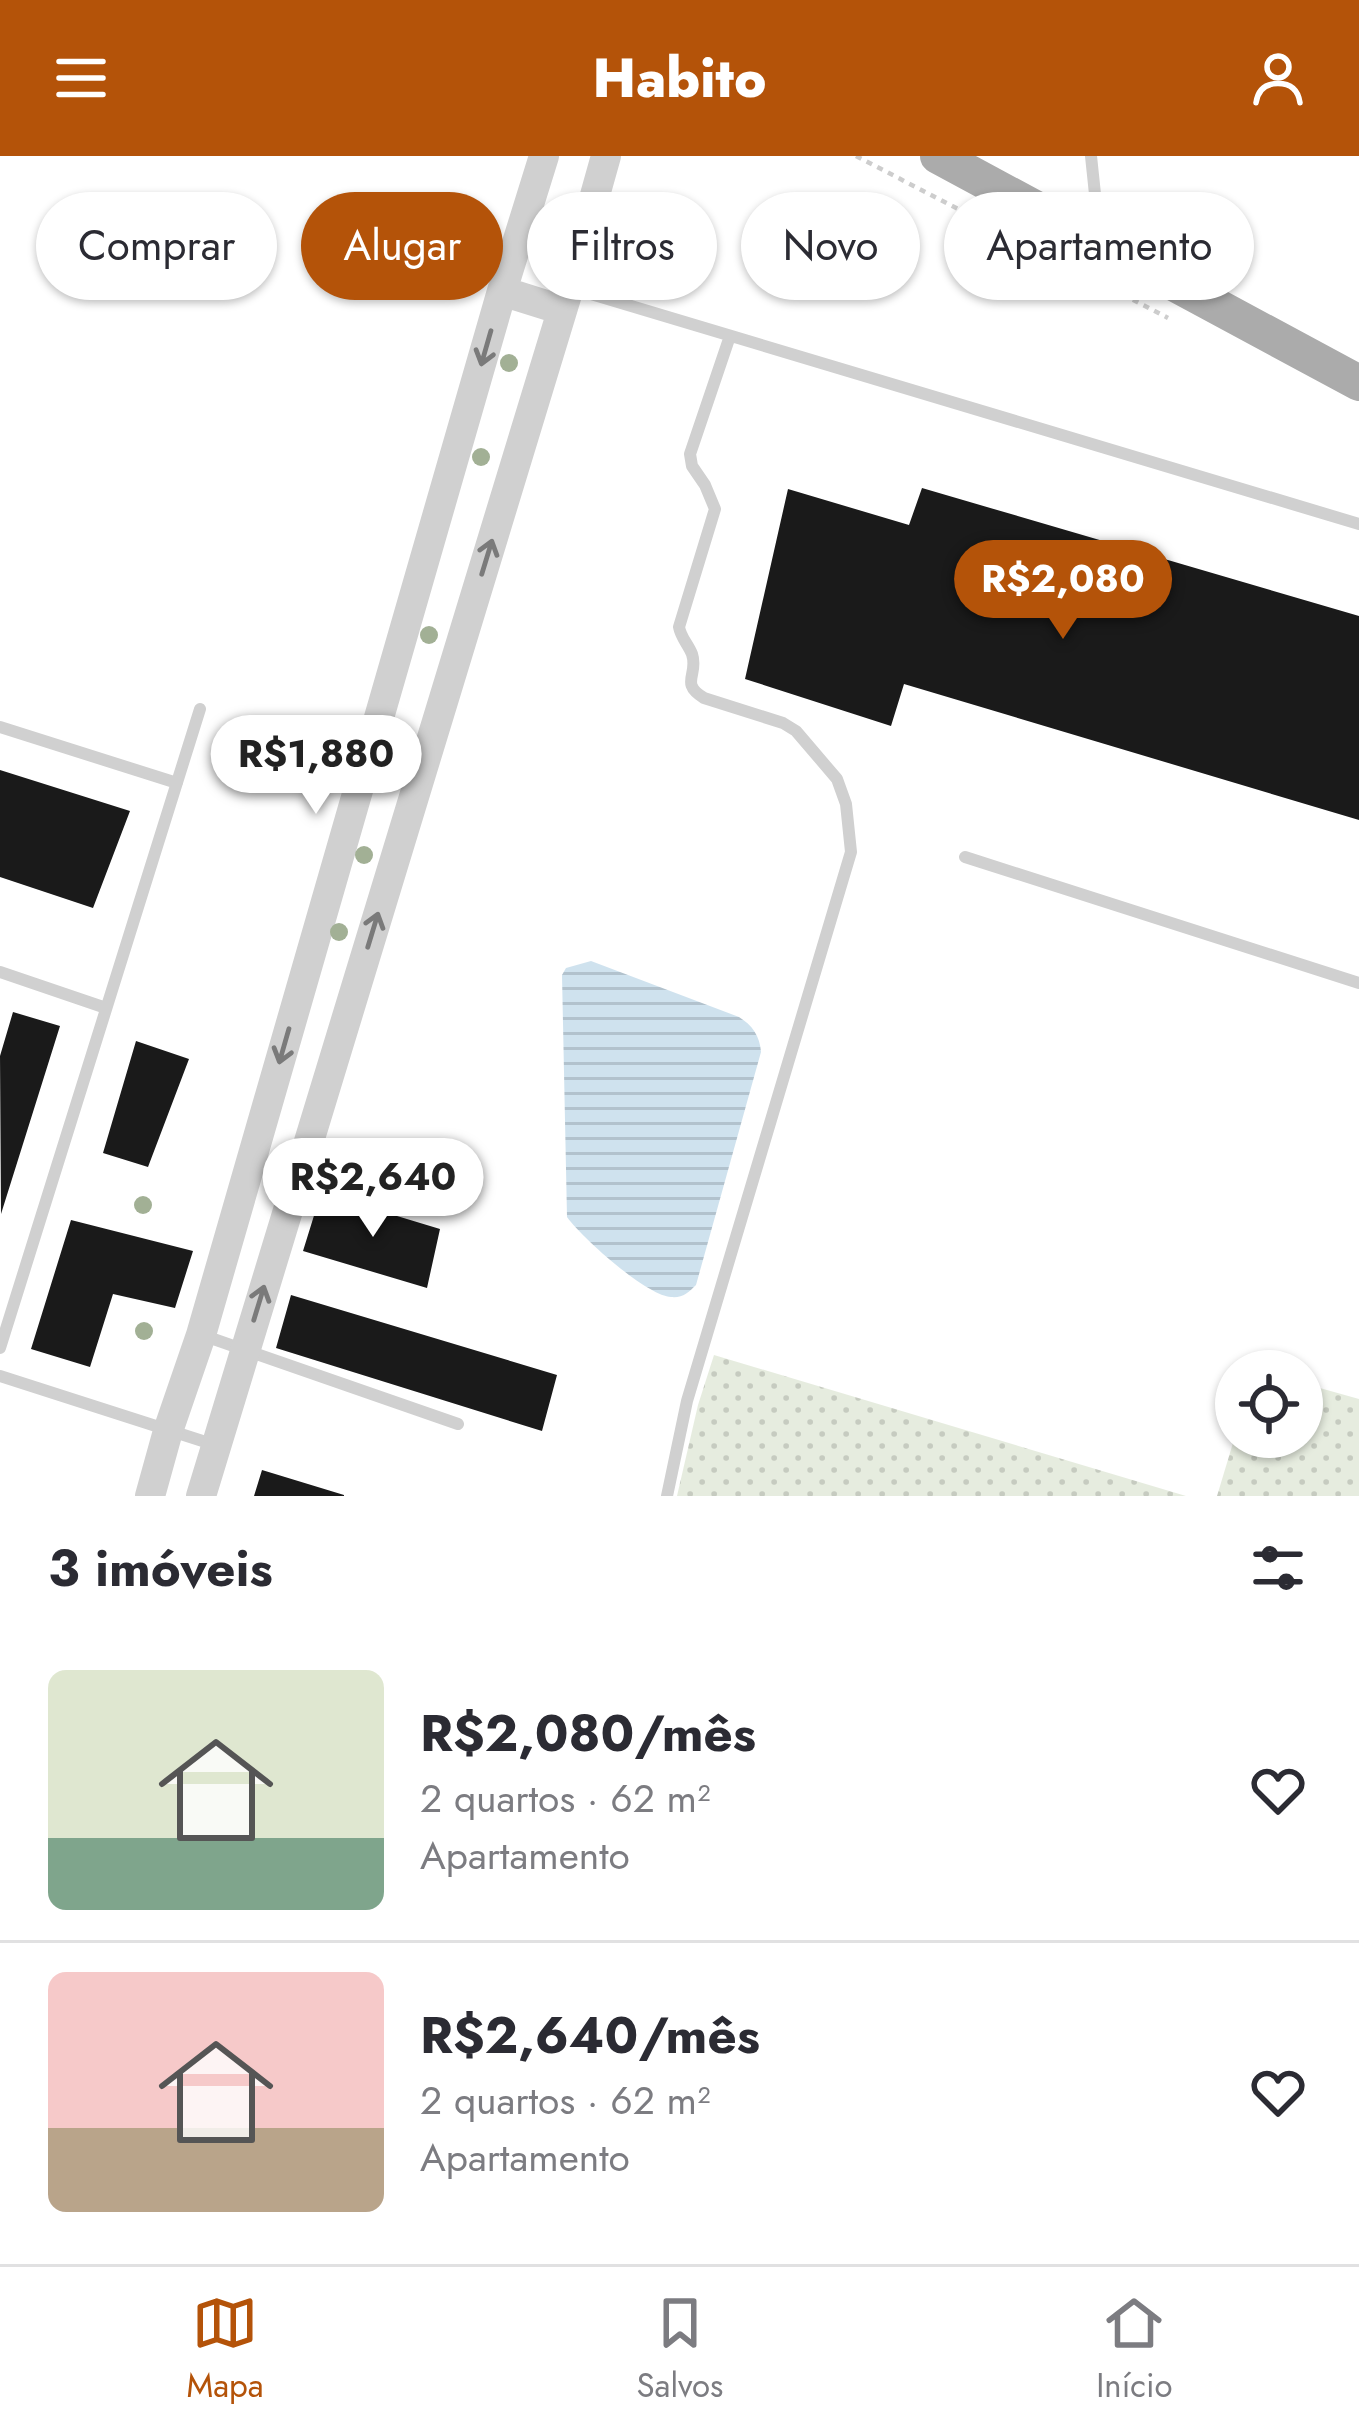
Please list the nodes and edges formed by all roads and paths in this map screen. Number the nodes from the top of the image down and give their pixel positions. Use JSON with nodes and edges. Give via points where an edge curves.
{"nodes":[{"id":1,"x":544,"y":156,"type":"edge"},
{"id":2,"x":605,"y":156,"type":"edge"},
{"id":3,"x":856,"y":156,"type":"edge"},
{"id":4,"x":938,"y":156,"type":"edge"},
{"id":5,"x":1091,"y":156,"type":"edge"},
{"id":6,"x":595,"y":192,"type":"edge"},
{"id":7,"x":1005,"y":192,"type":"edge"},
{"id":8,"x":1095,"y":192,"type":"edge"},
{"id":9,"x":503,"y":289,"type":"edge"},
{"id":10,"x":500,"y":300,"type":"edge"},
{"id":11,"x":566,"y":300,"type":"edge"},
{"id":12,"x":570,"y":300,"type":"edge"},
{"id":13,"x":1205,"y":300,"type":"edge"},
{"id":14,"x":1180,"y":325,"type":"dead end"},
{"id":15,"x":730,"y":336,"type":"junction"},
{"id":16,"x":1359,"y":383,"type":"edge"},
{"id":17,"x":1359,"y":524,"type":"edge"},
{"id":18,"x":200,"y":709,"type":"dead end"},
{"id":19,"x":0,"y":727,"type":"edge"},
{"id":20,"x":177,"y":783,"type":"junction"},
{"id":21,"x":965,"y":857,"type":"dead end"},
{"id":22,"x":0,"y":973,"type":"edge"},
{"id":23,"x":1359,"y":983,"type":"edge"},
{"id":24,"x":106,"y":1008,"type":"junction"},
{"id":25,"x":201,"y":1335,"type":"junction"},
{"id":26,"x":0,"y":1348,"type":"edge"},
{"id":27,"x":245,"y":1349,"type":"junction"},
{"id":28,"x":0,"y":1376,"type":"edge"},
{"id":29,"x":458,"y":1424,"type":"dead end"},
{"id":30,"x":168,"y":1431,"type":"junction"},
{"id":31,"x":216,"y":1446,"type":"junction"},
{"id":32,"x":150,"y":1496,"type":"edge"},
{"id":33,"x":201,"y":1496,"type":"edge"},
{"id":34,"x":667,"y":1496,"type":"edge"}],
"edges":[{"from":1,"to":9,"type":"street"},
{"from":2,"to":6,"type":"street"},
{"from":3,"to":14,"type":"path"},
{"from":4,"to":7,"type":"main road"},
{"from":5,"to":8,"type":"lane"},
{"from":10,"to":25,"type":"street","one_way":true},
{"from":27,"to":11,"type":"street","one_way":true},
{"from":12,"to":15,"type":"lane"},
{"from":13,"to":16,"type":"main road"},
{"from":15,"to":17,"type":"lane"},
{"from":15,"to":34,"type":"lane","via":[[690,454],[715,509],[679,627],[692,654],[691,684],[704,698],[796,731],[837,779],[851,852],[686,1401]]},
{"from":18,"to":20,"type":"lane"},
{"from":19,"to":20,"type":"lane"},
{"from":20,"to":24,"type":"lane"},
{"from":21,"to":23,"type":"lane"},
{"from":22,"to":24,"type":"lane"},
{"from":24,"to":26,"type":"lane"},
{"from":25,"to":27,"type":"lane"},
{"from":25,"to":30,"type":"street"},
{"from":27,"to":29,"type":"lane"},
{"from":27,"to":31,"type":"street"},
{"from":28,"to":30,"type":"lane"},
{"from":30,"to":31,"type":"lane"},
{"from":30,"to":32,"type":"street"},
{"from":31,"to":33,"type":"street"}]}
